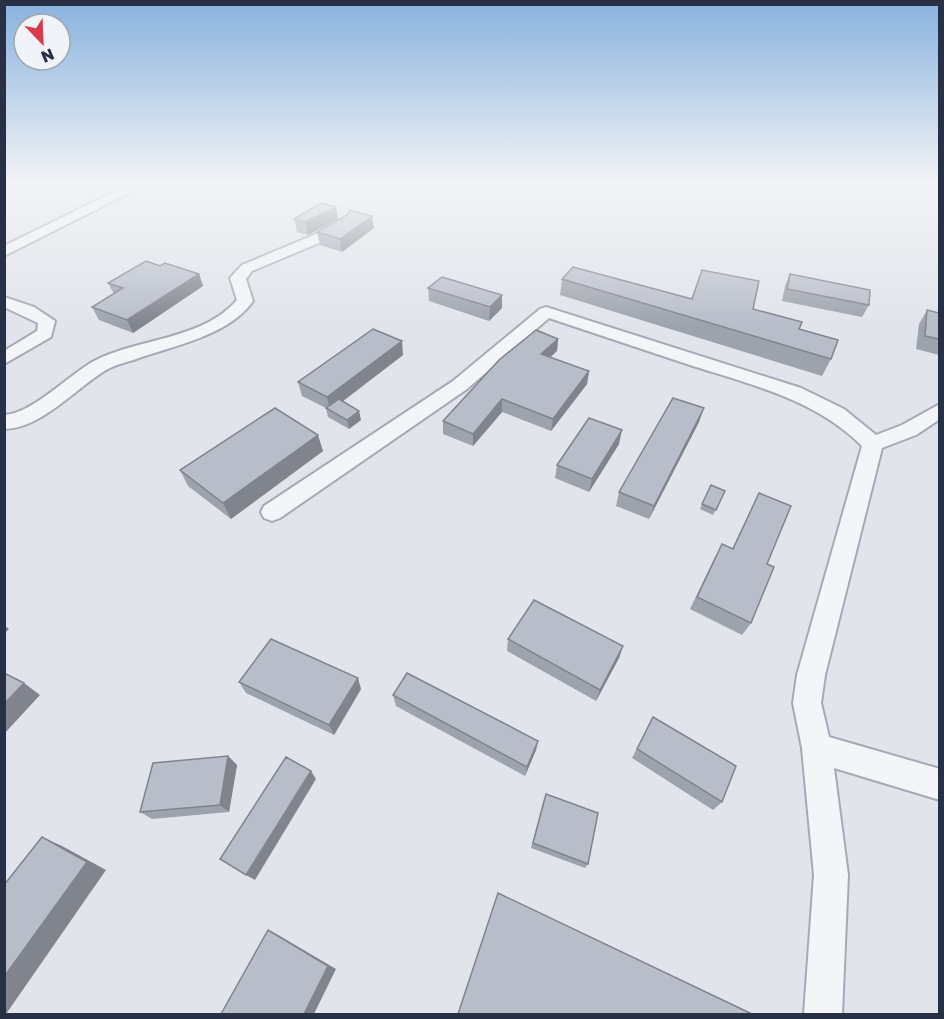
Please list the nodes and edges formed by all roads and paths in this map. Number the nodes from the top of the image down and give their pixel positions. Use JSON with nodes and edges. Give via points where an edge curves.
{"nodes":[{"id":1,"x":47,"y":231,"type":"edge"},
{"id":2,"x":331,"y":231,"type":"edge"},
{"id":3,"x":4,"y":252,"type":"edge"},
{"id":4,"x":4,"y":302,"type":"edge"},
{"id":5,"x":4,"y":359,"type":"edge"},
{"id":6,"x":939,"y":411,"type":"edge"},
{"id":7,"x":4,"y":422,"type":"edge"},
{"id":8,"x":873,"y":444,"type":"junction"},
{"id":9,"x":272,"y":512,"type":"dead end"},
{"id":10,"x":817,"y":748,"type":"junction"},
{"id":11,"x":939,"y":785,"type":"edge"},
{"id":12,"x":823,"y":1014,"type":"edge"}],
"edges":[{"from":1,"to":3,"type":"street"},
{"from":2,"to":7,"type":"street","via":[[247,268],[238,278],[245,301],[234,314],[203,330],[101,365],[52,401],[12,422]]},
{"from":4,"to":5,"type":"street","via":[[47,321],[45,333]]},
{"from":6,"to":8,"type":"street","via":[[909,430]]},
{"from":8,"to":9,"type":"street","via":[[840,415],[797,394],[546,312],[460,385]]},
{"from":8,"to":10,"type":"street","via":[[811,675],[807,703]]},
{"from":10,"to":11,"type":"street"},
{"from":10,"to":12,"type":"street","via":[[831,875]]}]}
